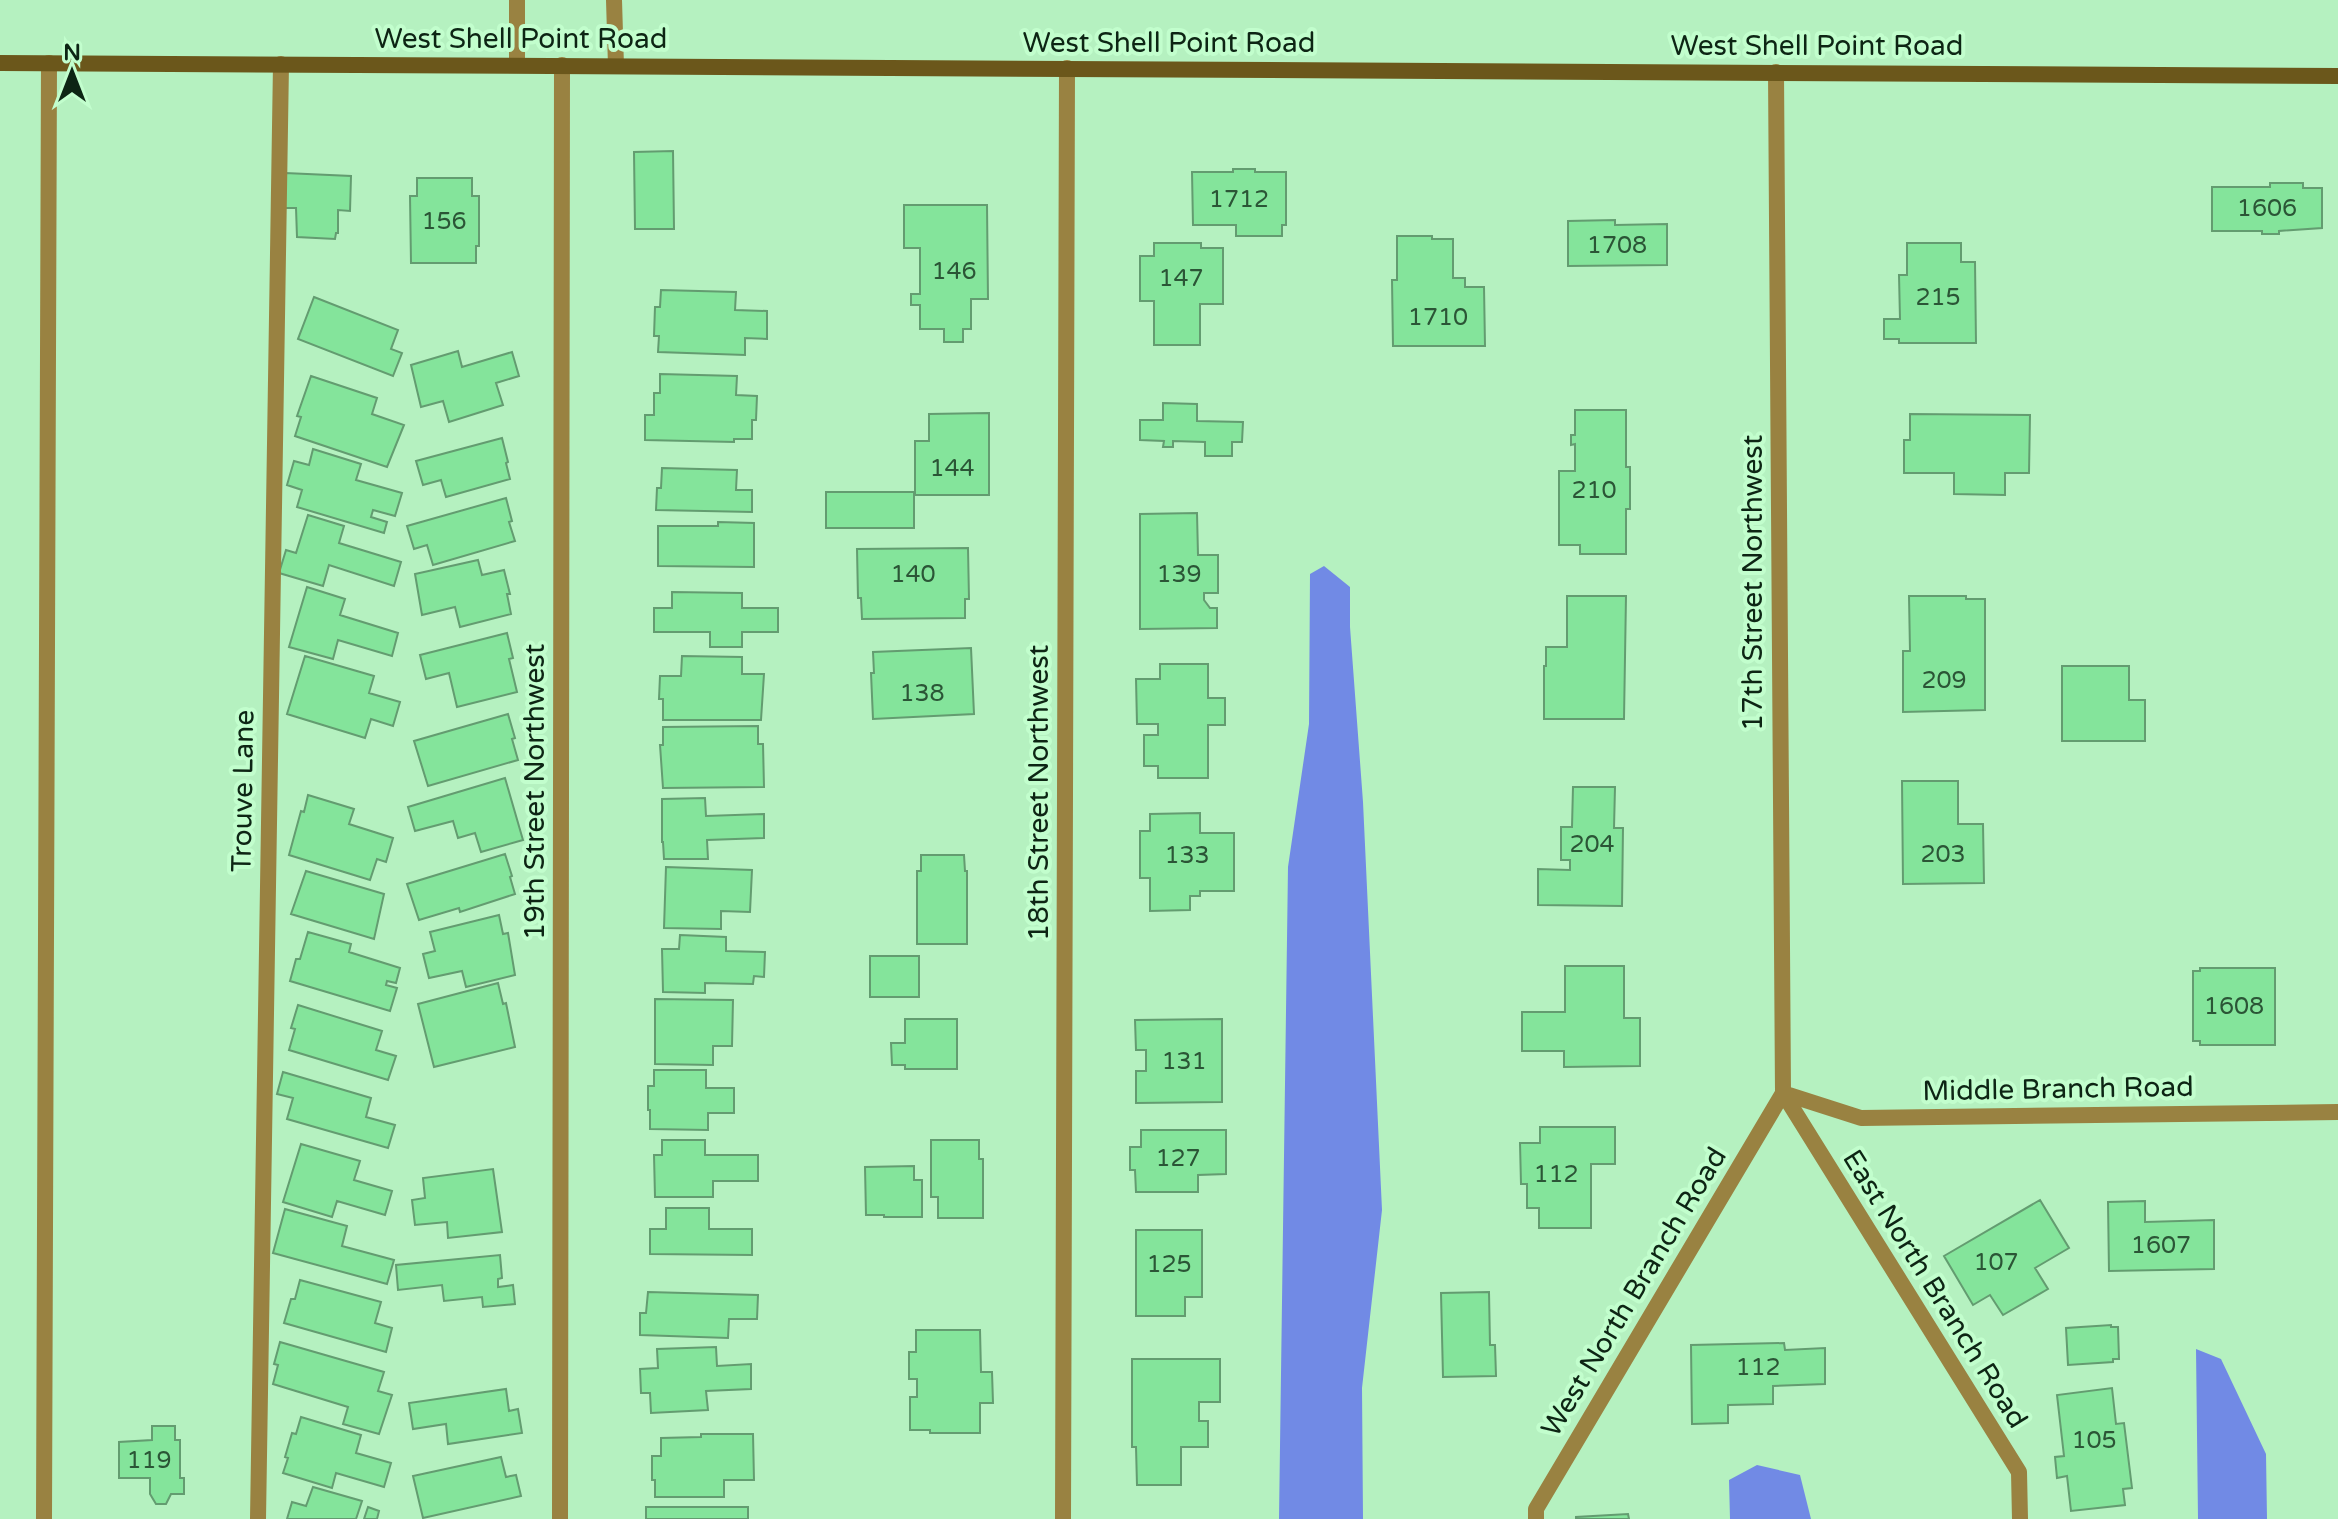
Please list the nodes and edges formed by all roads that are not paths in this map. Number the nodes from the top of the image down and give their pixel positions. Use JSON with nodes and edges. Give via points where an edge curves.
{"nodes":[{"id":1,"x":517,"y":0,"type":"edge"},
{"id":2,"x":614,"y":0,"type":"edge"},
{"id":3,"x":0,"y":63,"type":"edge"},
{"id":4,"x":49,"y":63,"type":"junction"},
{"id":5,"x":281,"y":64,"type":"junction"},
{"id":6,"x":517,"y":65,"type":"junction"},
{"id":7,"x":562,"y":65,"type":"junction"},
{"id":8,"x":616,"y":66,"type":"junction"},
{"id":9,"x":1067,"y":68,"type":"junction"},
{"id":10,"x":1776,"y":72,"type":"junction"},
{"id":11,"x":2338,"y":76,"type":"edge"},
{"id":12,"x":1783,"y":1093,"type":"junction"},
{"id":13,"x":2338,"y":1112,"type":"edge"},
{"id":14,"x":44,"y":1519,"type":"edge"},
{"id":15,"x":258,"y":1519,"type":"edge"},
{"id":16,"x":560,"y":1519,"type":"edge"},
{"id":17,"x":1063,"y":1519,"type":"edge"},
{"id":18,"x":1536,"y":1519,"type":"edge"},
{"id":19,"x":2020,"y":1519,"type":"edge"}],
"edges":[{"from":1,"to":6,"type":"street"},
{"from":2,"to":8,"type":"street"},
{"from":3,"to":4,"type":"street","name":"West Shell Point Road"},
{"from":4,"to":5,"type":"street","name":"West Shell Point Road"},
{"from":4,"to":14,"type":"street"},
{"from":5,"to":6,"type":"street","name":"West Shell Point Road"},
{"from":5,"to":15,"type":"street","name":"Trouve Lane"},
{"from":6,"to":7,"type":"street","name":"West Shell Point Road"},
{"from":7,"to":8,"type":"street","name":"West Shell Point Road"},
{"from":7,"to":16,"type":"street","name":"19th Street Northwest"},
{"from":8,"to":9,"type":"street","name":"West Shell Point Road"},
{"from":9,"to":10,"type":"street","name":"West Shell Point Road"},
{"from":9,"to":17,"type":"street","name":"18th Street Northwest"},
{"from":10,"to":11,"type":"street","name":"West Shell Point Road"},
{"from":10,"to":12,"type":"street","name":"17th Street Northwest"},
{"from":12,"to":13,"type":"street","name":"Middle Branch Road","via":[[1861,1118]]},
{"from":12,"to":18,"type":"street","name":"West North Branch Road","via":[[1536,1509]]},
{"from":12,"to":19,"type":"street","name":"East North Branch Road","via":[[2019,1472]]}]}
